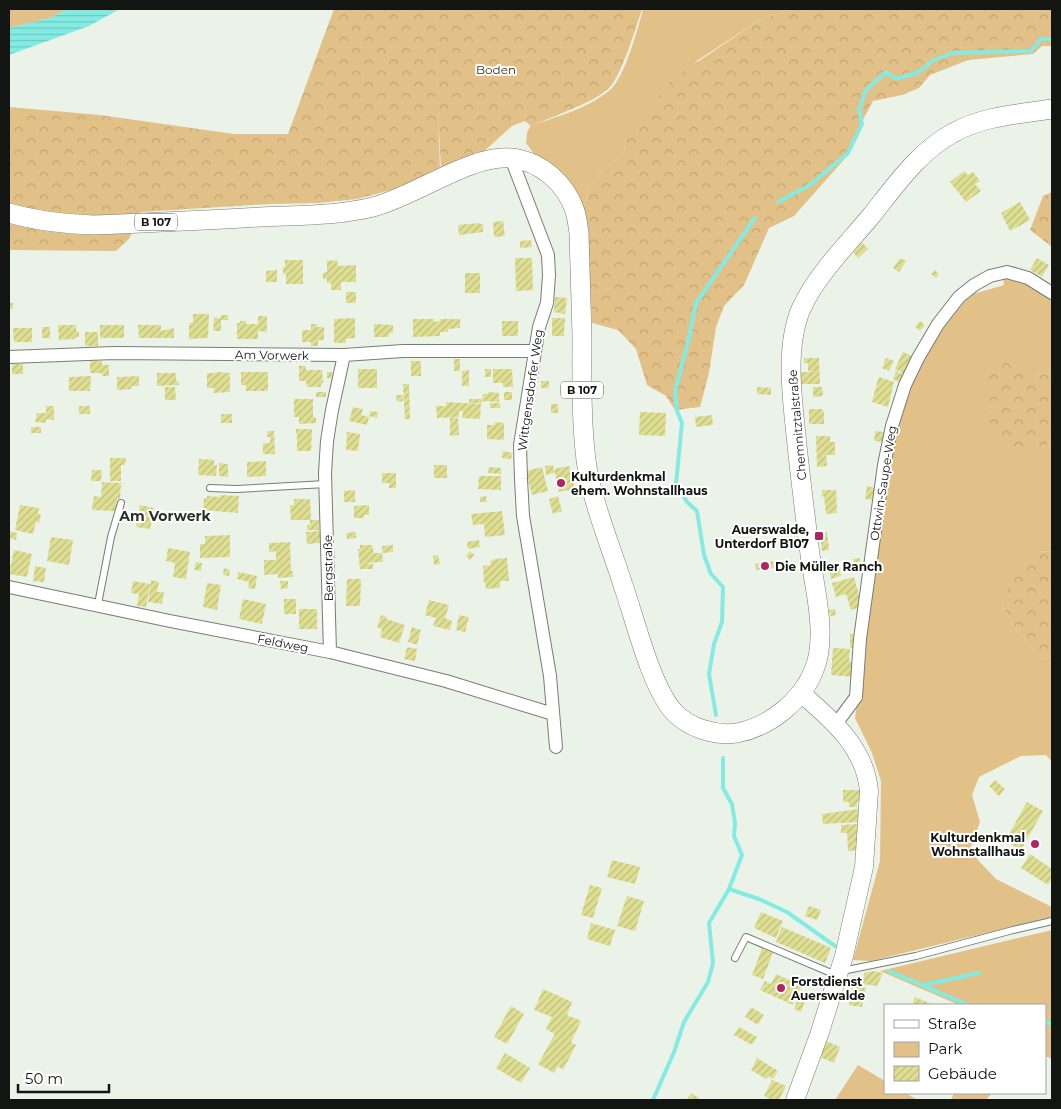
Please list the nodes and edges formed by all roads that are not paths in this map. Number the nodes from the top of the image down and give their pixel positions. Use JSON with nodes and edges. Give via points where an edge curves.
{"nodes":[{"id":1,"x":1052,"y":109,"type":"edge"},
{"id":2,"x":511,"y":158,"type":"junction"},
{"id":3,"x":9,"y":213,"type":"edge"},
{"id":4,"x":1052,"y":293,"type":"edge"},
{"id":5,"x":535,"y":351,"type":"junction"},
{"id":6,"x":344,"y":355,"type":"junction"},
{"id":7,"x":9,"y":357,"type":"edge"},
{"id":8,"x":326,"y":484,"type":"junction"},
{"id":9,"x":210,"y":488,"type":"dead end"},
{"id":10,"x":121,"y":503,"type":"dead end"},
{"id":11,"x":9,"y":587,"type":"edge"},
{"id":12,"x":98,"y":604,"type":"junction"},
{"id":13,"x":330,"y":652,"type":"junction"},
{"id":14,"x":801,"y":693,"type":"junction"},
{"id":15,"x":553,"y":714,"type":"junction"},
{"id":16,"x":836,"y":724,"type":"junction"},
{"id":17,"x":556,"y":747,"type":"dead end"},
{"id":18,"x":1052,"y":921,"type":"edge"},
{"id":19,"x":735,"y":958,"type":"dead end"},
{"id":20,"x":839,"y":974,"type":"junction"},
{"id":21,"x":795,"y":1100,"type":"edge"}],
"edges":[{"from":1,"to":14,"type":"main road","name":"Chemnitztalstraße","number":"B 107","via":[[996,117],[954,132],[940,141],[897,184],[823,274],[801,310],[793,337],[793,401],[817,595],[819,649],[816,668]]},
{"from":2,"to":3,"type":"main road","number":"B 107","via":[[484,161],[374,207],[352,211],[94,225],[66,224]]},
{"from":2,"to":5,"type":"street","name":"Wittgensdorfer Weg","via":[[548,255],[546,303]]},
{"from":2,"to":14,"type":"main road","number":"B 107","via":[[532,164],[553,177],[569,197],[575,212],[579,233],[583,425],[591,484],[652,671],[666,702],[690,725],[734,734],[774,717]]},
{"from":4,"to":16,"type":"street","name":"Ottwin-Saupe-Weg","via":[[1028,278],[1007,272],[990,276],[959,298],[938,324],[918,358],[905,385],[884,465],[860,639],[856,697]]},
{"from":5,"to":6,"type":"street","name":"Am Vorwerk","via":[[403,351]]},
{"from":5,"to":15,"type":"street","name":"Wittgensdorfer Weg","via":[[520,445],[520,479]]},
{"from":6,"to":7,"type":"street","name":"Am Vorwerk"},
{"from":6,"to":8,"type":"street","name":"Bergstraße","via":[[327,441]]},
{"from":8,"to":9,"type":"lane"},
{"from":8,"to":13,"type":"street","name":"Bergstraße"},
{"from":10,"to":12,"type":"lane"},
{"from":11,"to":12,"type":"street","name":"Feldweg"},
{"from":12,"to":13,"type":"street","name":"Feldweg"},
{"from":13,"to":15,"type":"street","name":"Feldweg","via":[[446,681]]},
{"from":14,"to":16,"type":"main road"},
{"from":15,"to":17,"type":"street","name":"Wittgensdorfer Weg"},
{"from":16,"to":20,"type":"main road","via":[[857,750],[869,791],[864,867]]},
{"from":18,"to":20,"type":"lane"},
{"from":19,"to":20,"type":"lane","via":[[746,937]]},
{"from":20,"to":21,"type":"main road"}]}
